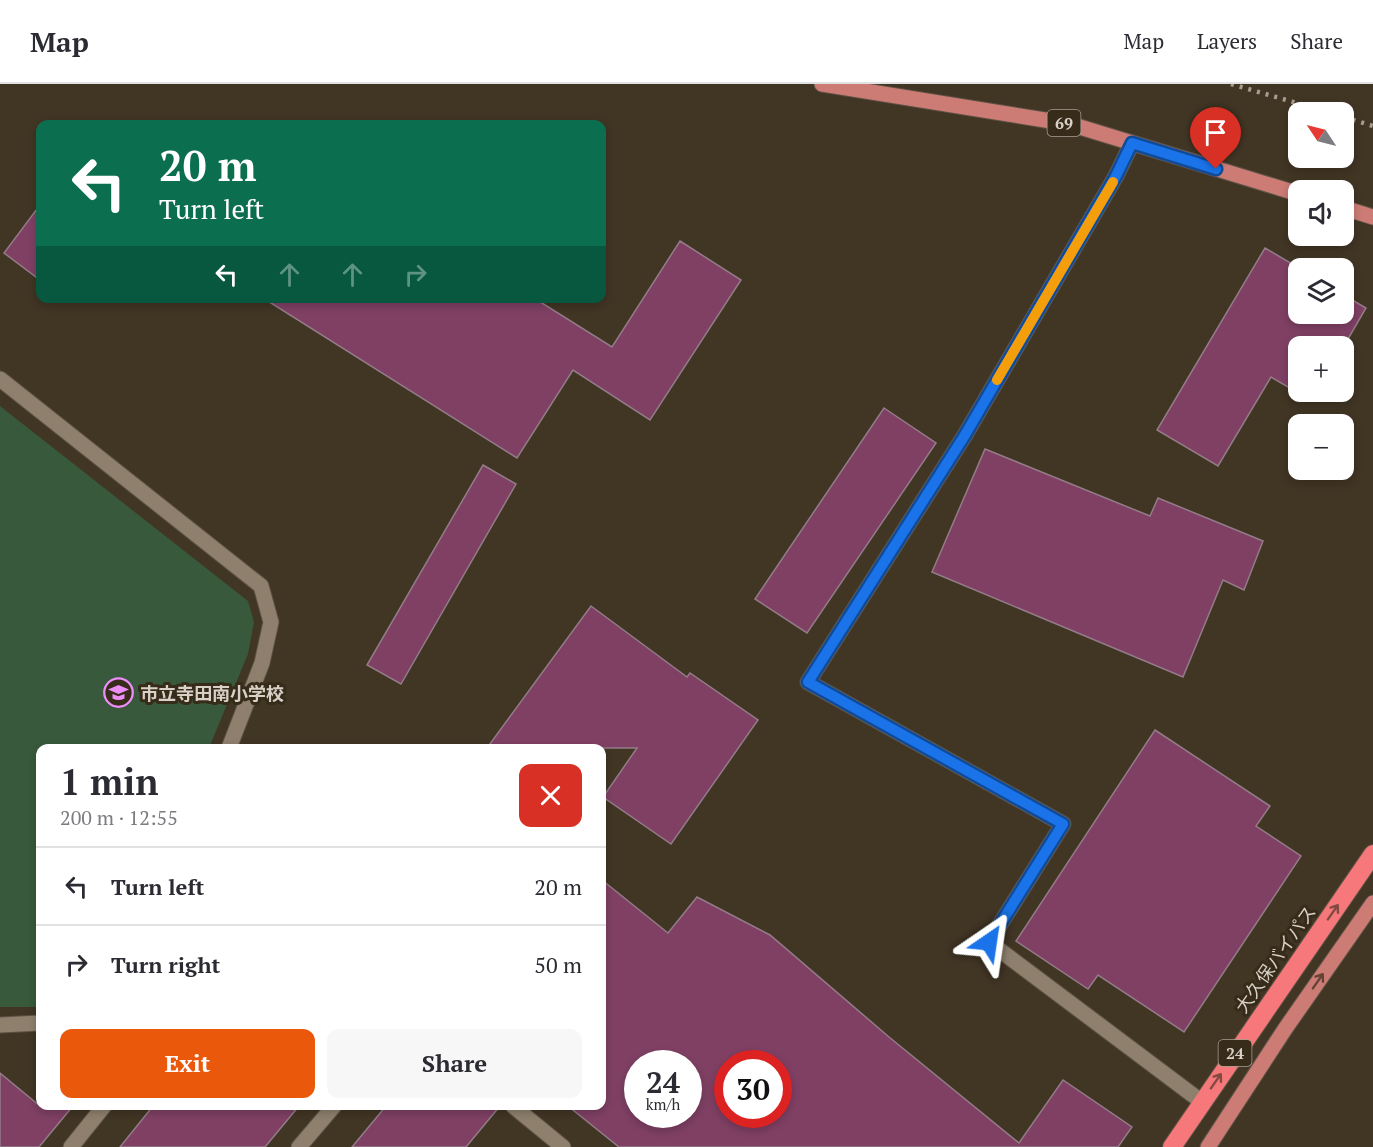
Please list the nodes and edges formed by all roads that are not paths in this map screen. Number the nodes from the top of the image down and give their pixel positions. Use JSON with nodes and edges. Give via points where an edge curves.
{"nodes":[{"id":1,"x":822,"y":84,"type":"edge"},
{"id":2,"x":1132,"y":143,"type":"junction"},
{"id":3,"x":1288,"y":191,"type":"edge"},
{"id":4,"x":1354,"y":211,"type":"edge"},
{"id":5,"x":1373,"y":217,"type":"edge"},
{"id":6,"x":0,"y":379,"type":"edge"},
{"id":7,"x":232,"y":744,"type":"edge"},
{"id":8,"x":1373,"y":854,"type":"edge"},
{"id":9,"x":1373,"y":903,"type":"edge"},
{"id":10,"x":36,"y":1023,"type":"edge"},
{"id":11,"x":0,"y":1025,"type":"edge"},
{"id":12,"x":1202,"y":1102,"type":"junction"},
{"id":13,"x":101,"y":1110,"type":"edge"},
{"id":14,"x":331,"y":1110,"type":"edge"},
{"id":15,"x":518,"y":1110,"type":"edge"},
{"id":16,"x":71,"y":1147,"type":"edge"},
{"id":17,"x":299,"y":1147,"type":"edge"},
{"id":18,"x":562,"y":1147,"type":"edge"},
{"id":19,"x":1172,"y":1147,"type":"edge"},
{"id":20,"x":1208,"y":1147,"type":"edge"}],
"edges":[{"from":1,"to":2,"type":"main road","number":"69","via":[[1070,124]]},
{"from":2,"to":3,"type":"main road","number":"69"},
{"from":2,"to":12,"type":"street","via":[[965,435],[808,682],[1063,824],[989,942]]},
{"from":4,"to":5,"type":"main road"},
{"from":6,"to":7,"type":"street","via":[[261,586],[271,622],[262,663]]},
{"from":12,"to":8,"type":"highway","name":"大久保バイパス","number":"24","one_way":true},
{"from":20,"to":9,"type":"main road","one_way":true},
{"from":10,"to":11,"type":"street"},
{"from":12,"to":19,"type":"highway","name":"大久保バイパス","number":"24"},
{"from":13,"to":16,"type":"street"},
{"from":14,"to":17,"type":"street"},
{"from":15,"to":18,"type":"street"}]}
